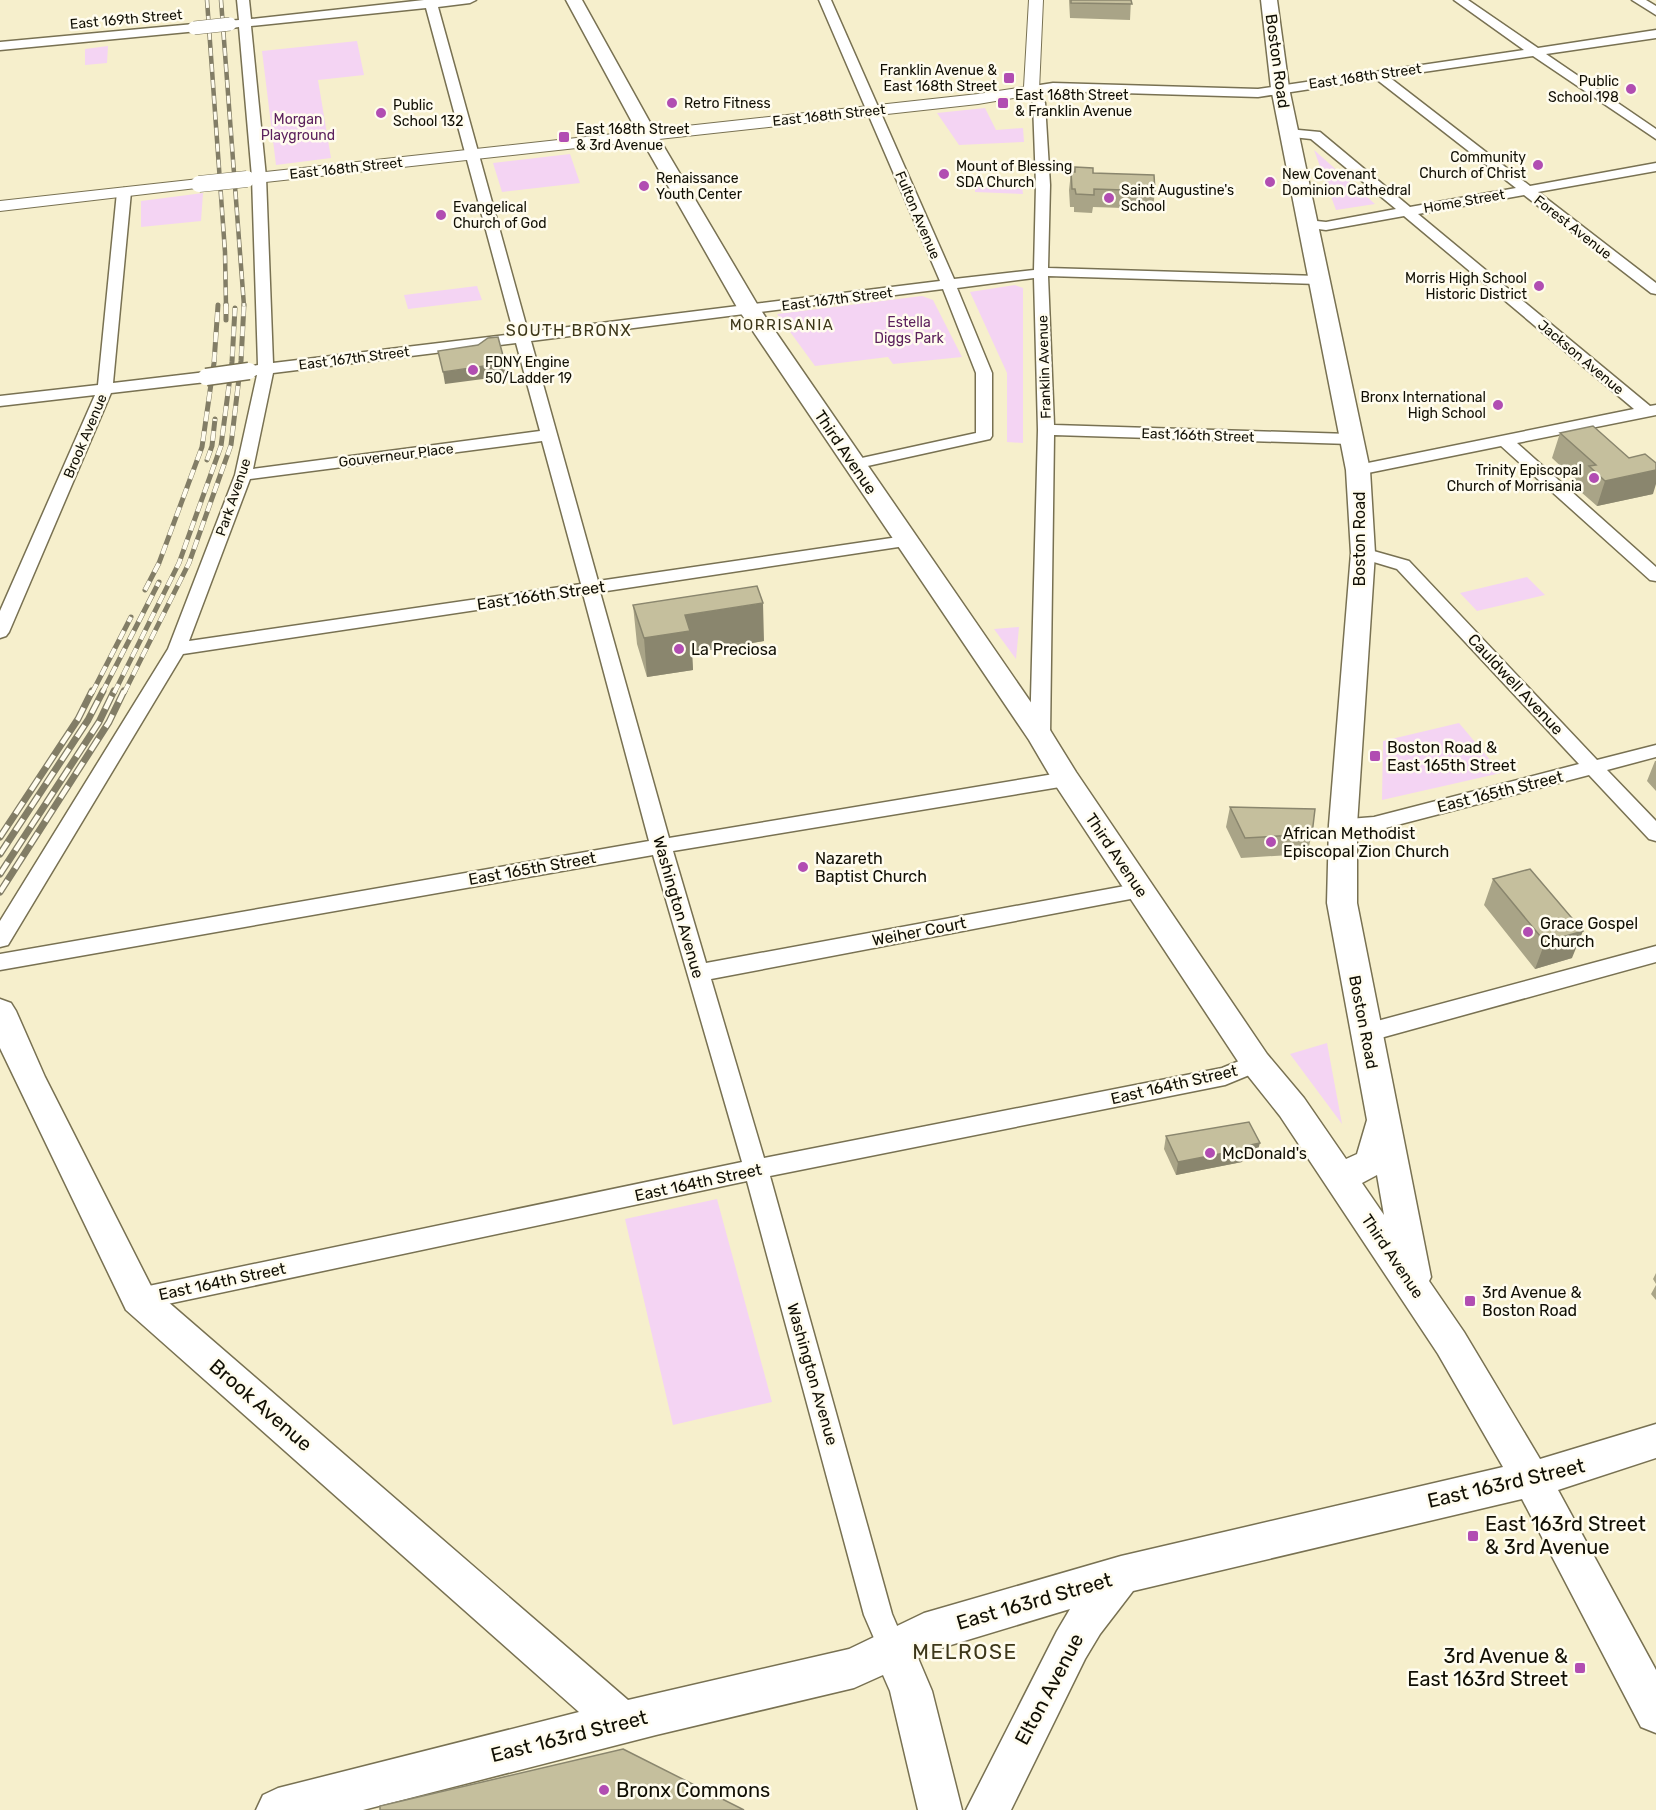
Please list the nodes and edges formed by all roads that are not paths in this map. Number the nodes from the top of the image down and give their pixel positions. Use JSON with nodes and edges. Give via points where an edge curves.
{"nodes":[{"id":1,"x":243,"y":0,"type":"edge"},
{"id":2,"x":470,"y":0,"type":"edge"},
{"id":3,"x":574,"y":0,"type":"edge"},
{"id":4,"x":825,"y":0,"type":"edge"},
{"id":5,"x":1036,"y":0,"type":"edge"},
{"id":6,"x":1269,"y":0,"type":"edge"},
{"id":7,"x":1460,"y":0,"type":"edge"},
{"id":8,"x":1638,"y":0,"type":"edge"},
{"id":9,"x":430,"y":2,"type":"edge"},
{"id":10,"x":1656,"y":11,"type":"edge"},
{"id":11,"x":246,"y":22,"type":"junction"},
{"id":12,"x":1656,"y":34,"type":"edge"},
{"id":13,"x":0,"y":46,"type":"edge"},
{"id":14,"x":1534,"y":51,"type":"junction"},
{"id":15,"x":1377,"y":74,"type":"junction"},
{"id":16,"x":1280,"y":88,"type":"junction"},
{"id":17,"x":1031,"y":90,"type":"junction"},
{"id":18,"x":873,"y":111,"type":"junction"},
{"id":19,"x":1288,"y":133,"type":"junction"},
{"id":20,"x":648,"y":135,"type":"junction"},
{"id":21,"x":1656,"y":135,"type":"edge"},
{"id":22,"x":473,"y":154,"type":"junction"},
{"id":23,"x":1656,"y":166,"type":"edge"},
{"id":24,"x":253,"y":178,"type":"junction"},
{"id":25,"x":1526,"y":190,"type":"junction"},
{"id":26,"x":124,"y":192,"type":"junction"},
{"id":27,"x":0,"y":206,"type":"edge"},
{"id":28,"x":1407,"y":211,"type":"junction"},
{"id":29,"x":1307,"y":224,"type":"junction"},
{"id":30,"x":1041,"y":273,"type":"junction"},
{"id":31,"x":1318,"y":280,"type":"junction"},
{"id":32,"x":949,"y":285,"type":"junction"},
{"id":33,"x":1656,"y":290,"type":"edge"},
{"id":34,"x":749,"y":309,"type":"junction"},
{"id":35,"x":521,"y":338,"type":"junction"},
{"id":36,"x":257,"y":370,"type":"junction"},
{"id":37,"x":105,"y":389,"type":"junction"},
{"id":38,"x":0,"y":401,"type":"edge"},
{"id":39,"x":1651,"y":410,"type":"edge"},
{"id":40,"x":1046,"y":430,"type":"junction"},
{"id":41,"x":548,"y":435,"type":"junction"},
{"id":42,"x":1350,"y":439,"type":"junction"},
{"id":43,"x":1504,"y":440,"type":"junction"},
{"id":44,"x":854,"y":464,"type":"junction"},
{"id":45,"x":1358,"y":470,"type":"junction"},
{"id":46,"x":243,"y":475,"type":"junction"},
{"id":47,"x":905,"y":541,"type":"junction"},
{"id":48,"x":1363,"y":553,"type":"junction"},
{"id":49,"x":1656,"y":576,"type":"edge"},
{"id":50,"x":591,"y":588,"type":"junction"},
{"id":51,"x":0,"y":632,"type":"edge"},
{"id":52,"x":177,"y":649,"type":"junction"},
{"id":53,"x":1040,"y":736,"type":"junction"},
{"id":54,"x":1656,"y":751,"type":"edge"},
{"id":55,"x":1594,"y":767,"type":"junction"},
{"id":56,"x":1066,"y":779,"type":"junction"},
{"id":57,"x":1343,"y":825,"type":"junction"},
{"id":58,"x":1656,"y":834,"type":"edge"},
{"id":59,"x":661,"y":846,"type":"junction"},
{"id":60,"x":1141,"y":890,"type":"junction"},
{"id":61,"x":0,"y":939,"type":"edge"},
{"id":62,"x":1656,"y":954,"type":"edge"},
{"id":63,"x":0,"y":962,"type":"edge"},
{"id":64,"x":698,"y":973,"type":"junction"},
{"id":65,"x":0,"y":1011,"type":"edge"},
{"id":66,"x":1366,"y":1033,"type":"junction"},
{"id":67,"x":1256,"y":1063,"type":"junction"},
{"id":68,"x":1383,"y":1118,"type":"junction"},
{"id":69,"x":756,"y":1169,"type":"junction"},
{"id":70,"x":1339,"y":1178,"type":"junction"},
{"id":71,"x":1416,"y":1288,"type":"junction"},
{"id":72,"x":139,"y":1299,"type":"junction"},
{"id":73,"x":1656,"y":1441,"type":"edge"},
{"id":74,"x":1532,"y":1480,"type":"junction"},
{"id":75,"x":1122,"y":1575,"type":"junction"},
{"id":76,"x":893,"y":1649,"type":"junction"},
{"id":77,"x":1656,"y":1712,"type":"edge"},
{"id":78,"x":623,"y":1723,"type":"junction"},
{"id":79,"x":278,"y":1810,"type":"edge"},
{"id":80,"x":940,"y":1810,"type":"edge"},
{"id":81,"x":988,"y":1810,"type":"edge"}],
"edges":[{"from":1,"to":11,"type":"street","name":"Park Avenue"},
{"from":2,"to":9,"type":"street","name":"East 169th Street"},
{"from":3,"to":20,"type":"main road","name":"Third Avenue"},
{"from":4,"to":18,"type":"street","name":"Fulton Avenue"},
{"from":5,"to":17,"type":"street","name":"Franklin Avenue"},
{"from":6,"to":16,"type":"main road","name":"Boston Road"},
{"from":7,"to":14,"type":"street"},
{"from":8,"to":10,"type":"street"},
{"from":9,"to":11,"type":"street","name":"East 169th Street"},
{"from":9,"to":22,"type":"street","name":"Washington Avenue"},
{"from":11,"to":13,"type":"street","name":"East 169th Street","bridge":true},
{"from":11,"to":24,"type":"street","name":"Park Avenue"},
{"from":12,"to":14,"type":"street","name":"East 168th Street"},
{"from":14,"to":15,"type":"street","name":"East 168th Street"},
{"from":14,"to":21,"type":"street"},
{"from":15,"to":16,"type":"street","name":"East 168th Street"},
{"from":15,"to":25,"type":"street","name":"Forest Avenue"},
{"from":16,"to":17,"type":"street","name":"East 168th Street","via":[[1258,93],[1053,87]]},
{"from":16,"to":19,"type":"main road","name":"Boston Road"},
{"from":17,"to":18,"type":"street","name":"East 168th Street"},
{"from":17,"to":30,"type":"street","name":"Franklin Avenue","via":[[1039,103],[1043,185]]},
{"from":18,"to":20,"type":"street","name":"East 168th Street"},
{"from":18,"to":32,"type":"street","name":"Fulton Avenue"},
{"from":19,"to":28,"type":"street","name":"Jackson Avenue","via":[[1315,135]]},
{"from":19,"to":29,"type":"main road","name":"Boston Road"},
{"from":20,"to":22,"type":"street","name":"East 168th Street"},
{"from":20,"to":34,"type":"main road","name":"Third Avenue"},
{"from":22,"to":24,"type":"street","name":"East 168th Street"},
{"from":22,"to":35,"type":"street","name":"Washington Avenue"},
{"from":23,"to":25,"type":"street","name":"Home Street"},
{"from":24,"to":26,"type":"street","name":"East 168th Street","bridge":true},
{"from":24,"to":36,"type":"street","name":"Park Avenue"},
{"from":25,"to":28,"type":"street","name":"Home Street"},
{"from":25,"to":33,"type":"street","name":"Forest Avenue"},
{"from":26,"to":27,"type":"street","name":"East 168th Street"},
{"from":26,"to":37,"type":"street","name":"Brook Avenue"},
{"from":28,"to":29,"type":"street","name":"Home Street","via":[[1326,226]]},
{"from":28,"to":39,"type":"street","name":"Jackson Avenue"},
{"from":29,"to":31,"type":"main road","name":"Boston Road"},
{"from":30,"to":31,"type":"street","name":"East 167th Street"},
{"from":30,"to":32,"type":"street","name":"East 167th Street"},
{"from":30,"to":40,"type":"street","name":"Franklin Avenue"},
{"from":31,"to":42,"type":"main road","name":"Boston Road"},
{"from":32,"to":34,"type":"street","name":"East 167th Street"},
{"from":32,"to":44,"type":"street","name":"Fulton Avenue","via":[[984,373],[984,436]]},
{"from":34,"to":35,"type":"street","name":"East 167th Street"},
{"from":34,"to":44,"type":"main road","name":"Third Avenue"},
{"from":35,"to":36,"type":"street","name":"East 167th Street"},
{"from":35,"to":41,"type":"street","name":"Washington Avenue"},
{"from":36,"to":37,"type":"street","name":"East 167th Street","bridge":true},
{"from":36,"to":46,"type":"street","name":"Park Avenue"},
{"from":37,"to":38,"type":"street","name":"East 167th Street"},
{"from":37,"to":51,"type":"street","name":"Brook Avenue"},
{"from":39,"to":43,"type":"street"},
{"from":40,"to":42,"type":"street","name":"East 166th Street"},
{"from":40,"to":53,"type":"street","name":"Franklin Avenue"},
{"from":41,"to":46,"type":"street","name":"Gouverneur Place"},
{"from":41,"to":50,"type":"street","name":"Washington Avenue"},
{"from":42,"to":45,"type":"main road","name":"Boston Road"},
{"from":43,"to":45,"type":"street"},
{"from":43,"to":49,"type":"street"},
{"from":44,"to":47,"type":"main road","name":"Third Avenue"},
{"from":45,"to":48,"type":"main road","name":"Boston Road"},
{"from":46,"to":52,"type":"street","name":"Park Avenue"},
{"from":47,"to":50,"type":"street","name":"East 166th Street"},
{"from":47,"to":53,"type":"main road","name":"Third Avenue"},
{"from":48,"to":55,"type":"street","name":"Cauldwell Avenue","via":[[1403,565]]},
{"from":48,"to":57,"type":"main road","name":"Boston Road"},
{"from":50,"to":52,"type":"street","name":"East 166th Street"},
{"from":50,"to":59,"type":"street","name":"Washington Avenue"},
{"from":52,"to":61,"type":"street","name":"Park Avenue"},
{"from":53,"to":56,"type":"main road","name":"Third Avenue"},
{"from":54,"to":55,"type":"street","name":"East 165th Street"},
{"from":55,"to":57,"type":"street","name":"East 165th Street","via":[[1374,824]]},
{"from":55,"to":58,"type":"street","name":"Cauldwell Avenue"},
{"from":56,"to":59,"type":"street","name":"East 165th Street"},
{"from":56,"to":60,"type":"main road","name":"Third Avenue"},
{"from":57,"to":66,"type":"main road","name":"Boston Road","via":[[1342,903]]},
{"from":59,"to":63,"type":"street","name":"East 165th Street"},
{"from":59,"to":64,"type":"street","name":"Washington Avenue"},
{"from":60,"to":64,"type":"street","name":"Weiher Court"},
{"from":60,"to":67,"type":"main road","name":"Third Avenue"},
{"from":62,"to":66,"type":"street"},
{"from":64,"to":69,"type":"street","name":"Washington Avenue"},
{"from":65,"to":72,"type":"main road","name":"Brook Avenue"},
{"from":66,"to":68,"type":"main road","name":"Boston Road"},
{"from":67,"to":69,"type":"street","name":"East 164th Street","via":[[1226,1076]]},
{"from":67,"to":70,"type":"main road","name":"Third Avenue","via":[[1292,1107]]},
{"from":68,"to":70,"type":"main road","name":"Boston Road","via":[[1372,1162]]},
{"from":68,"to":71,"type":"main road","name":"Boston Road"},
{"from":69,"to":72,"type":"street","name":"East 164th Street"},
{"from":69,"to":76,"type":"street","name":"Washington Avenue","via":[[878,1615]]},
{"from":70,"to":71,"type":"main road","name":"Third Avenue"},
{"from":71,"to":74,"type":"main road","name":"Third Avenue"},
{"from":72,"to":78,"type":"main road","name":"Brook Avenue"},
{"from":73,"to":74,"type":"main road","name":"East 163rd Street","via":[[1577,1469]]},
{"from":74,"to":75,"type":"main road","name":"East 163rd Street"},
{"from":74,"to":77,"type":"main road","name":"Third Avenue"},
{"from":75,"to":76,"type":"main road","name":"East 163rd Street","via":[[924,1633]]},
{"from":75,"to":81,"type":"main road","name":"Elton Avenue","via":[[1071,1645]]},
{"from":76,"to":78,"type":"main road","name":"East 163rd Street","via":[[854,1668]]},
{"from":76,"to":80,"type":"main road","name":"Washington Avenue","via":[[911,1691]]},
{"from":78,"to":79,"type":"main road","name":"East 163rd Street"}]}
